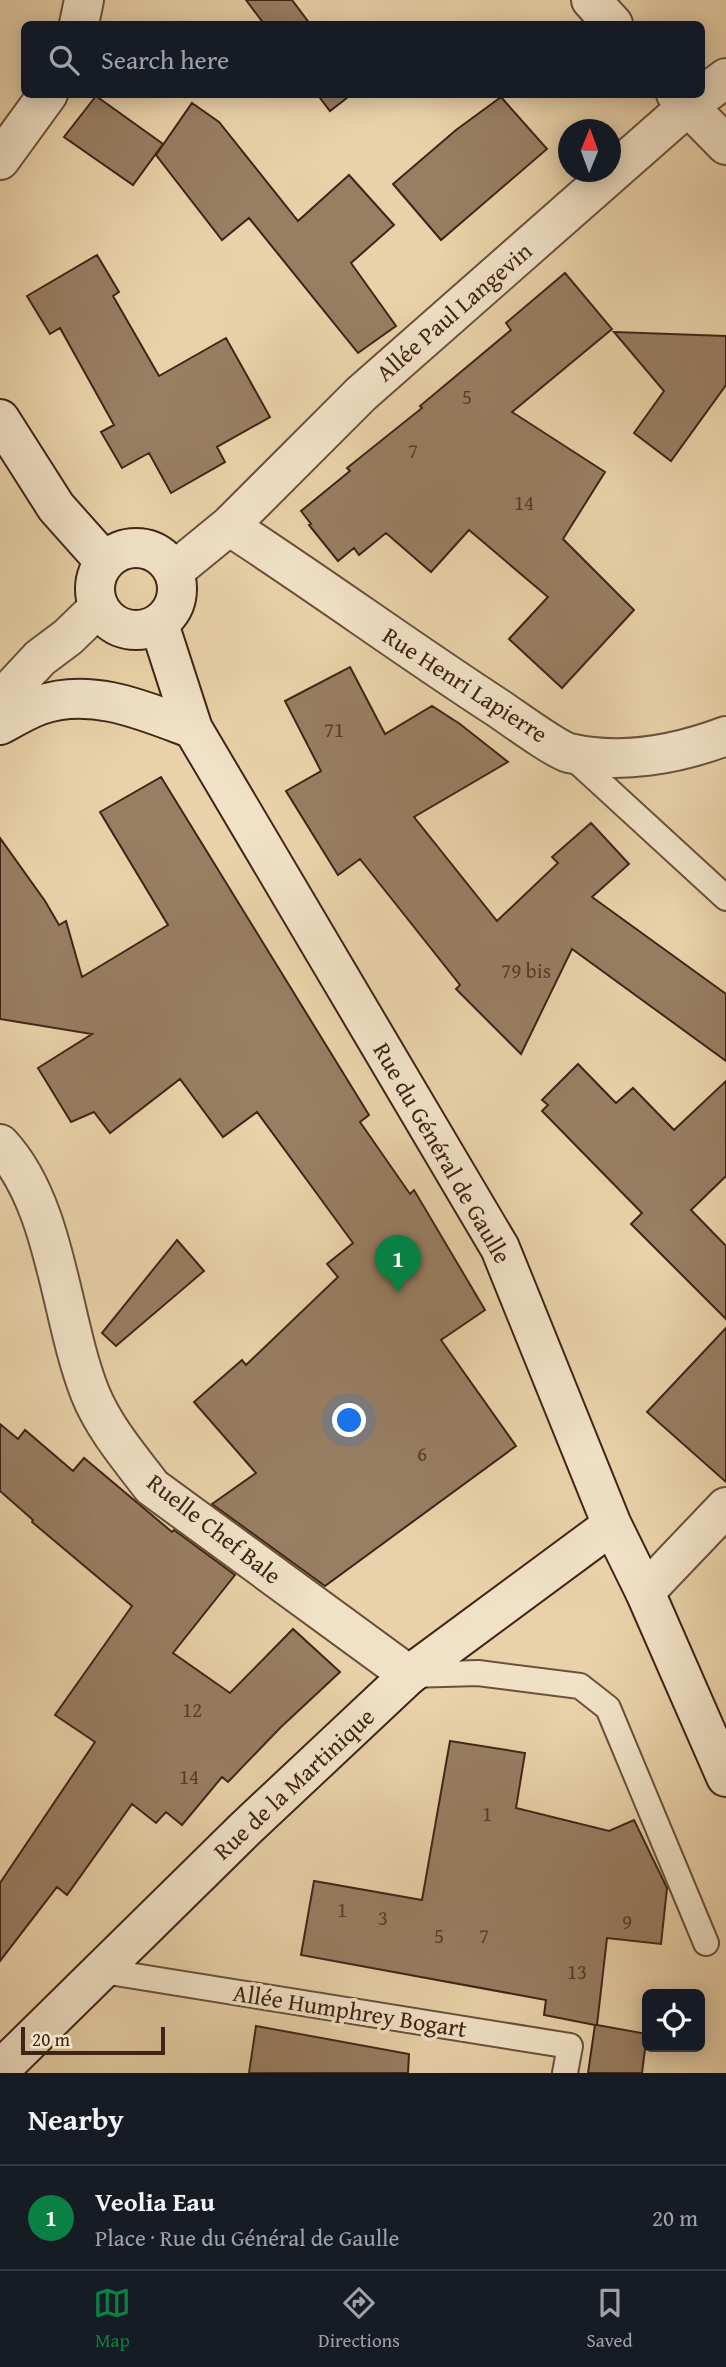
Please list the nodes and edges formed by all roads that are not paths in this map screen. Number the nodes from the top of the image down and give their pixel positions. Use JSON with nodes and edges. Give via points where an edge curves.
{"nodes":[{"id":1,"x":84,"y":0,"type":"edge"},
{"id":2,"x":591,"y":0,"type":"edge"},
{"id":3,"x":80,"y":21,"type":"edge"},
{"id":4,"x":610,"y":21,"type":"edge"},
{"id":5,"x":726,"y":78,"type":"edge"},
{"id":6,"x":705,"y":89,"type":"edge"},
{"id":7,"x":45,"y":98,"type":"edge"},
{"id":8,"x":682,"y":101,"type":"edge"},
{"id":9,"x":726,"y":145,"type":"edge"},
{"id":10,"x":0,"y":160,"type":"edge"},
{"id":11,"x":0,"y":419,"type":"edge"},
{"id":12,"x":229,"y":526,"type":"junction"},
{"id":13,"x":105,"y":562,"type":"junction"},
{"id":14,"x":174,"y":571,"type":"junction"},
{"id":15,"x":99,"y":607,"type":"junction"},
{"id":16,"x":159,"y":624,"type":"junction"},
{"id":17,"x":0,"y":701,"type":"edge"},
{"id":18,"x":0,"y":725,"type":"edge"},
{"id":19,"x":194,"y":729,"type":"junction"},
{"id":20,"x":726,"y":736,"type":"edge"},
{"id":21,"x":567,"y":753,"type":"junction"},
{"id":22,"x":726,"y":898,"type":"edge"},
{"id":23,"x":0,"y":1144,"type":"edge"},
{"id":24,"x":726,"y":1507,"type":"edge"},
{"id":25,"x":612,"y":1525,"type":"junction"},
{"id":26,"x":645,"y":1592,"type":"junction"},
{"id":27,"x":410,"y":1675,"type":"junction"},
{"id":28,"x":725,"y":1770,"type":"edge"},
{"id":29,"x":706,"y":1943,"type":"dead end"},
{"id":30,"x":103,"y":1971,"type":"junction"},
{"id":31,"x":0,"y":2070,"type":"edge"},
{"id":32,"x":565,"y":2073,"type":"edge"}],
"edges":[{"from":1,"to":3,"type":"street"},
{"from":2,"to":4,"type":"street"},
{"from":5,"to":6,"type":"street","name":"Allée Paul Langevin"},
{"from":7,"to":10,"type":"street"},
{"from":8,"to":9,"type":"street"},
{"from":8,"to":12,"type":"street","name":"Allée Paul Langevin","via":[[361,394]]},
{"from":11,"to":13,"type":"street","via":[[56,507]]},
{"from":12,"to":14,"type":"street","name":"Allée Paul Langevin"},
{"from":12,"to":21,"type":"street","name":"Rue Henri Lapierre"},
{"from":13,"to":14,"type":"street","via":[[118,552],[150,550]]},
{"from":13,"to":15,"type":"street","via":[[97,575]]},
{"from":14,"to":16,"type":"street","via":[[175,603]]},
{"from":15,"to":16,"type":"street","via":[[105,618],[124,628],[142,630]]},
{"from":15,"to":17,"type":"street","via":[[40,658]]},
{"from":16,"to":19,"type":"street","name":"Rue du Général de Gaulle"},
{"from":18,"to":19,"type":"street","via":[[40,705],[72,699],[113,701]]},
{"from":19,"to":25,"type":"street","name":"Rue du Général de Gaulle","via":[[500,1248]]},
{"from":20,"to":21,"type":"street","name":"Rue Henri Lapierre","via":[[663,754]]},
{"from":21,"to":22,"type":"lane"},
{"from":23,"to":27,"type":"street","name":"Ruelle Chef Bale","via":[[16,1161],[39,1209],[90,1394],[152,1487]]},
{"from":24,"to":26,"type":"street"},
{"from":25,"to":26,"type":"street","name":"Rue du Général de Gaulle"},
{"from":25,"to":27,"type":"street","name":"Rue de la Martinique"},
{"from":26,"to":28,"type":"street","name":"Rue du Général de Gaulle"},
{"from":27,"to":29,"type":"lane","via":[[478,1673],[580,1686],[608,1707]]},
{"from":27,"to":30,"type":"street","name":"Rue de la Martinique","via":[[245,1829]]},
{"from":30,"to":31,"type":"street","name":"Rue de la Martinique"},
{"from":30,"to":32,"type":"lane","name":"Allée Humphrey Bogart","via":[[570,2046]]}]}
